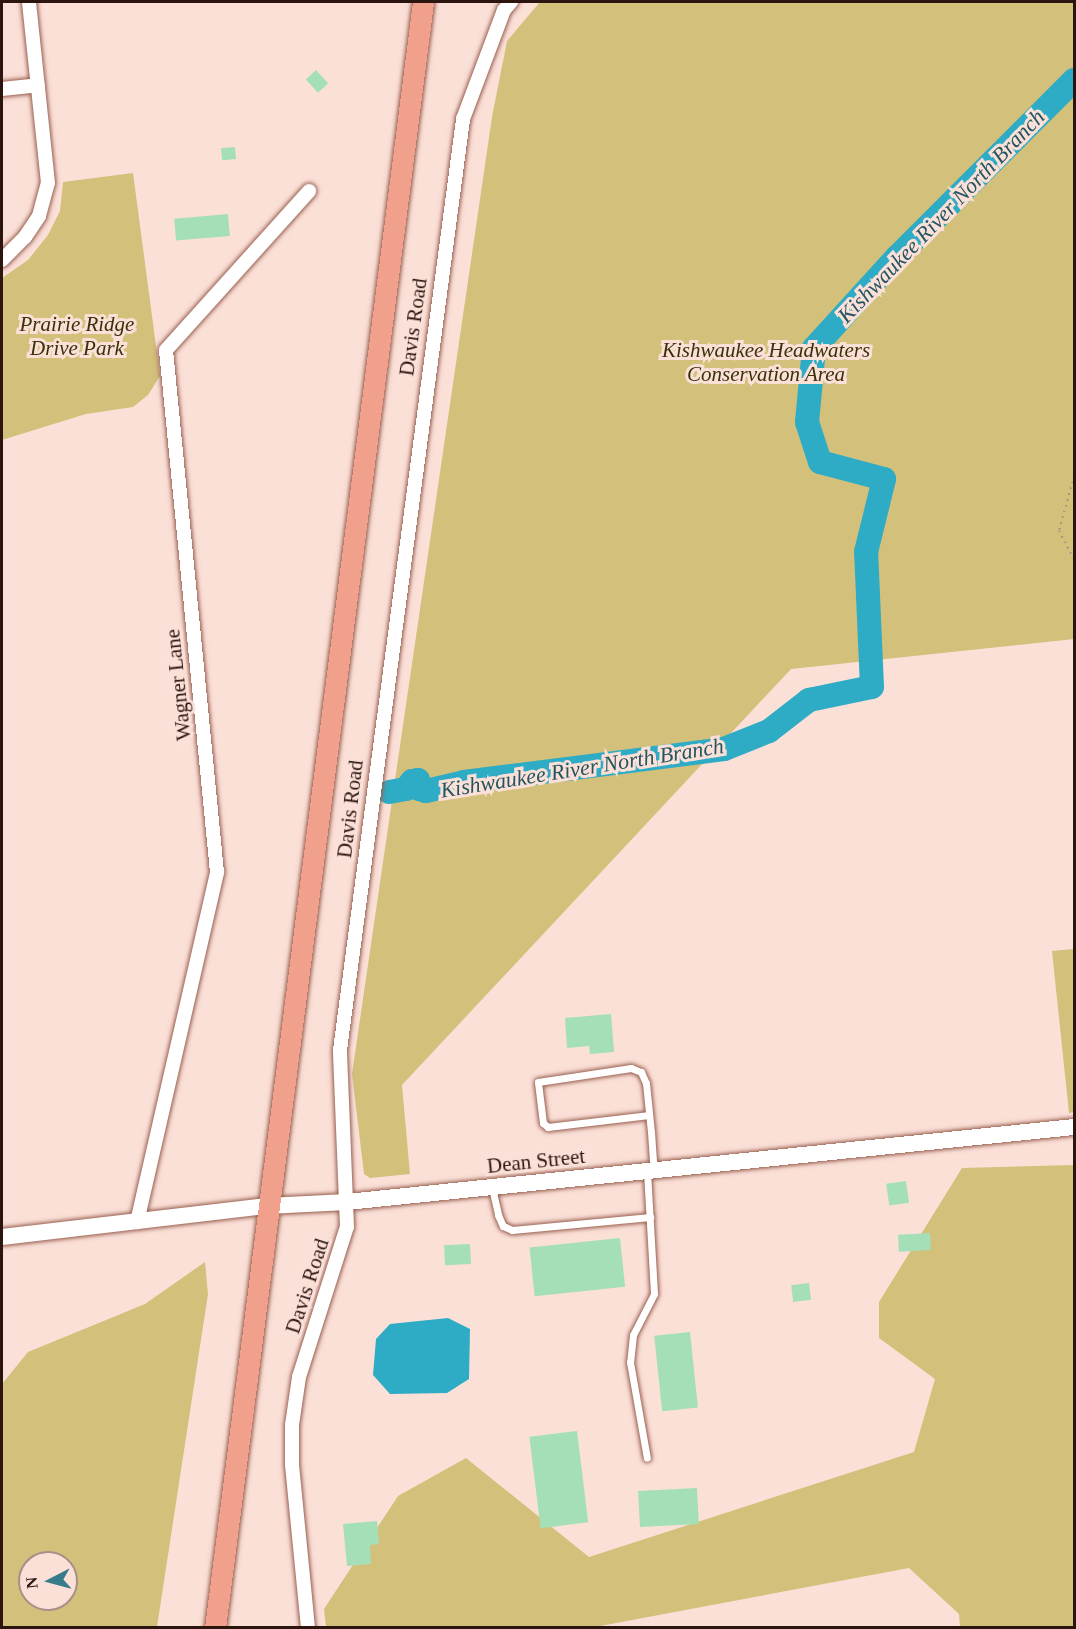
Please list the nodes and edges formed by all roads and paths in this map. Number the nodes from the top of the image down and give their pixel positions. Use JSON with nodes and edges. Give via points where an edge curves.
{"nodes":[{"id":1,"x":29,"y":2,"type":"edge"},
{"id":2,"x":423,"y":2,"type":"edge"},
{"id":3,"x":511,"y":2,"type":"edge"},
{"id":4,"x":38,"y":85,"type":"junction"},
{"id":5,"x":2,"y":89,"type":"edge"},
{"id":6,"x":309,"y":191,"type":"dead end"},
{"id":7,"x":2,"y":260,"type":"edge"},
{"id":8,"x":1074,"y":476,"type":"edge"},
{"id":9,"x":1074,"y":559,"type":"edge"},
{"id":10,"x":649,"y":1115,"type":"junction"},
{"id":11,"x":1074,"y":1126,"type":"edge"},
{"id":12,"x":650,"y":1171,"type":"junction"},
{"id":13,"x":492,"y":1188,"type":"junction"},
{"id":14,"x":347,"y":1203,"type":"junction"},
{"id":15,"x":267,"y":1206,"type":"junction"},
{"id":16,"x":650,"y":1217,"type":"junction"},
{"id":17,"x":137,"y":1222,"type":"junction"},
{"id":18,"x":2,"y":1237,"type":"edge"},
{"id":19,"x":647,"y":1458,"type":"dead end"},
{"id":20,"x":215,"y":1628,"type":"edge"},
{"id":21,"x":308,"y":1628,"type":"edge"}],
"edges":[{"from":1,"to":4,"type":"street"},
{"from":2,"to":15,"type":"main road"},
{"from":3,"to":14,"type":"street","name":"Davis Road","via":[[504,10],[463,119],[340,1050]]},
{"from":4,"to":5,"type":"street"},
{"from":4,"to":7,"type":"street","via":[[48,183],[39,216]]},
{"from":6,"to":17,"type":"street","name":"Wagner Lane","via":[[166,350],[217,872]]},
{"from":8,"to":9,"type":"path","via":[[1059,531]]},
{"from":10,"to":10,"type":"lane","via":[[646,1083],[641,1072],[631,1068],[538,1082],[543,1123],[548,1127]]},
{"from":10,"to":12,"type":"lane"},
{"from":11,"to":12,"type":"street","name":"Dean Street"},
{"from":12,"to":13,"type":"street","name":"Dean Street"},
{"from":12,"to":16,"type":"lane"},
{"from":13,"to":14,"type":"street","name":"Dean Street"},
{"from":13,"to":16,"type":"lane","via":[[503,1226],[512,1230]]},
{"from":14,"to":15,"type":"street","name":"Dean Street"},
{"from":14,"to":21,"type":"street","name":"Davis Road","via":[[342,1250],[299,1377],[292,1425],[292,1464]]},
{"from":15,"to":17,"type":"street","name":"Dean Street"},
{"from":15,"to":20,"type":"main road"},
{"from":16,"to":19,"type":"lane","via":[[654,1294],[633,1335],[630,1362]]},
{"from":17,"to":18,"type":"street","name":"Dean Street"}]}
